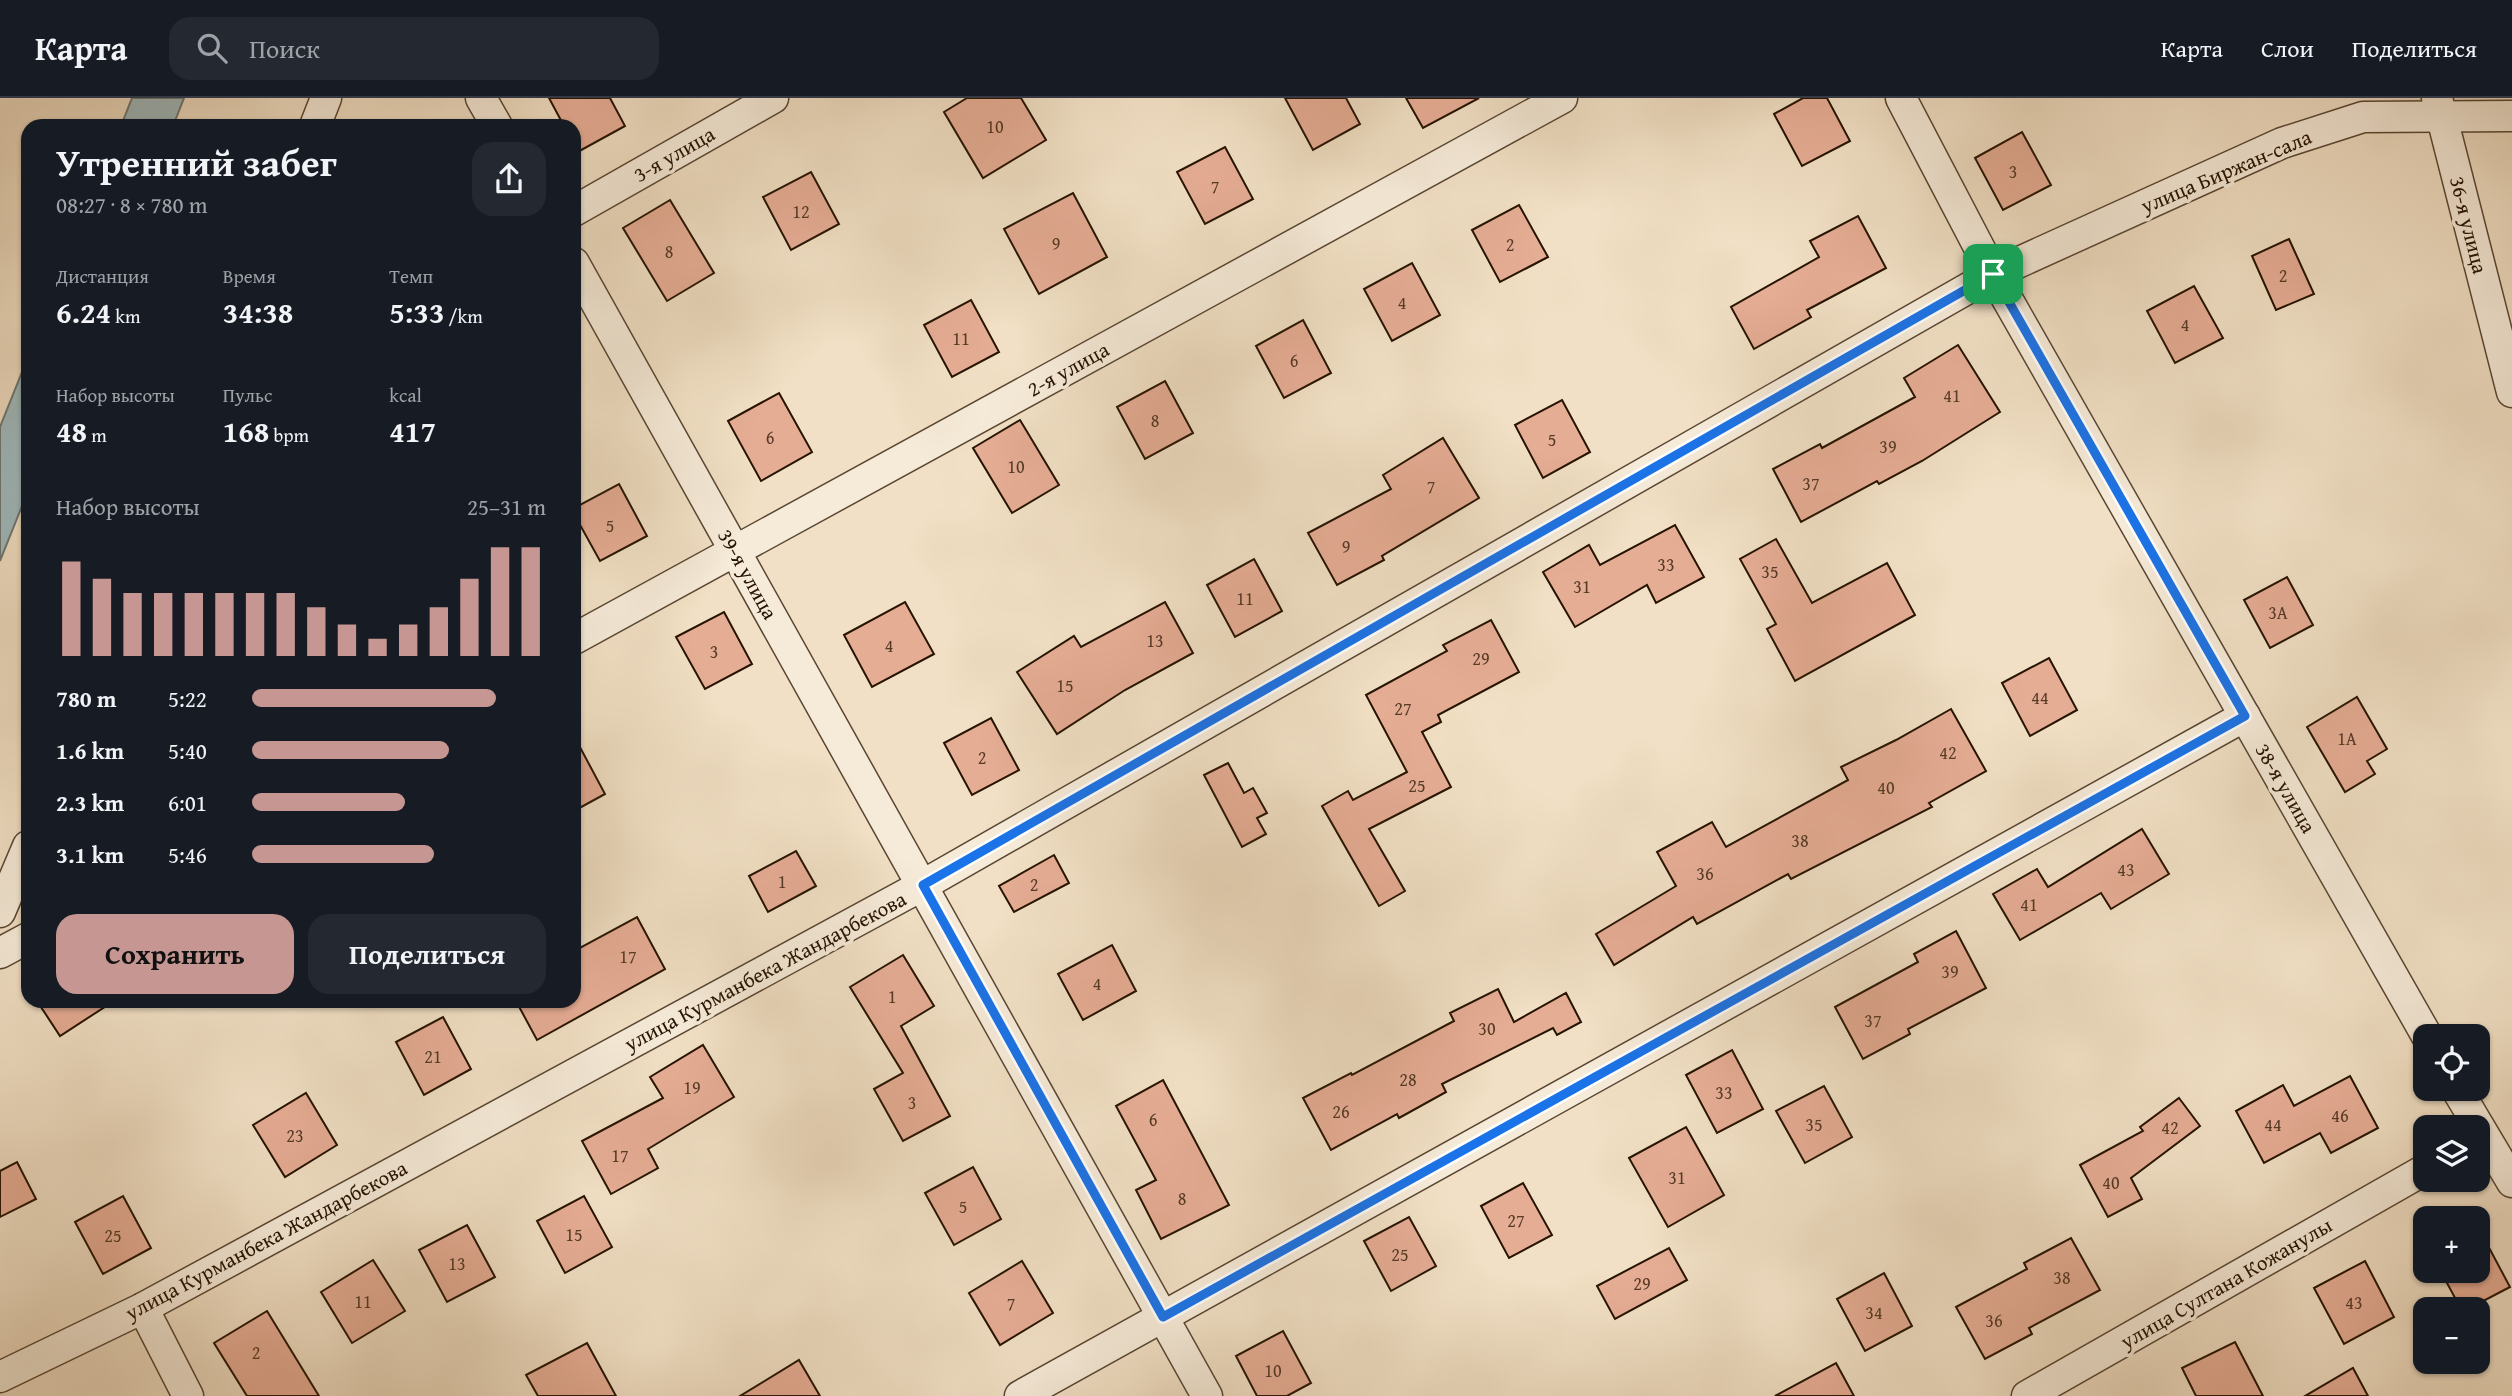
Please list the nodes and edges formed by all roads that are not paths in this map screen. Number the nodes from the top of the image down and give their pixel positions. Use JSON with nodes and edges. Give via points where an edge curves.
{"nodes":[{"id":1,"x":326,"y":98,"type":"edge"},
{"id":2,"x":481,"y":98,"type":"edge"},
{"id":3,"x":773,"y":98,"type":"edge"},
{"id":4,"x":1562,"y":98,"type":"edge"},
{"id":5,"x":1901,"y":98,"type":"edge"},
{"id":6,"x":2439,"y":107,"type":"edge"},
{"id":7,"x":2358,"y":108,"type":"edge"},
{"id":8,"x":2512,"y":116,"type":"edge"},
{"id":9,"x":318,"y":119,"type":"edge"},
{"id":10,"x":493,"y":119,"type":"edge"},
{"id":11,"x":581,"y":207,"type":"edge"},
{"id":12,"x":1993,"y":274,"type":"junction"},
{"id":13,"x":581,"y":276,"type":"edge"},
{"id":14,"x":2512,"y":392,"type":"edge"},
{"id":15,"x":735,"y":551,"type":"junction"},
{"id":16,"x":581,"y":635,"type":"edge"},
{"id":17,"x":2245,"y":716,"type":"junction"},
{"id":18,"x":21,"y":862,"type":"edge"},
{"id":19,"x":923,"y":885,"type":"junction"},
{"id":20,"x":0,"y":912,"type":"edge"},
{"id":21,"x":21,"y":942,"type":"edge"},
{"id":22,"x":0,"y":953,"type":"edge"},
{"id":23,"x":2420,"y":1024,"type":"edge"},
{"id":24,"x":2465,"y":1101,"type":"edge"},
{"id":25,"x":2491,"y":1136,"type":"edge"},
{"id":26,"x":2413,"y":1176,"type":"edge"},
{"id":27,"x":2512,"y":1182,"type":"edge"},
{"id":28,"x":143,"y":1308,"type":"junction"},
{"id":29,"x":1163,"y":1317,"type":"junction"},
{"id":30,"x":0,"y":1377,"type":"edge"},
{"id":31,"x":188,"y":1396,"type":"edge"},
{"id":32,"x":1020,"y":1396,"type":"edge"},
{"id":33,"x":1207,"y":1396,"type":"edge"},
{"id":34,"x":2027,"y":1396,"type":"edge"}],
"edges":[{"from":1,"to":9,"type":"street"},
{"from":2,"to":10,"type":"street"},
{"from":3,"to":11,"type":"street","name":"3-я улица"},
{"from":4,"to":15,"type":"street","name":"2-я улица"},
{"from":5,"to":12,"type":"street","name":"38-я улица"},
{"from":6,"to":7,"type":"street","name":"улица Биржан-сала"},
{"from":6,"to":8,"type":"street","name":"улица Биржан-сала"},
{"from":6,"to":14,"type":"street","name":"36-я улица"},
{"from":7,"to":12,"type":"street","name":"улица Биржан-сала"},
{"from":12,"to":17,"type":"street","name":"38-я улица"},
{"from":12,"to":19,"type":"street","name":"улица Курманбека Жандарбекова"},
{"from":13,"to":15,"type":"street","name":"39-я улица"},
{"from":15,"to":16,"type":"street","name":"2-я улица"},
{"from":15,"to":19,"type":"street","name":"39-я улица"},
{"from":17,"to":23,"type":"street","name":"38-я улица"},
{"from":17,"to":29,"type":"street"},
{"from":18,"to":20,"type":"street"},
{"from":19,"to":28,"type":"street","name":"улица Курманбека Жандарбекова"},
{"from":19,"to":29,"type":"street","name":"39-я улица"},
{"from":21,"to":22,"type":"street"},
{"from":24,"to":25,"type":"street"},
{"from":25,"to":27,"type":"street"},
{"from":26,"to":34,"type":"street","name":"улица Султана Кожанулы"},
{"from":28,"to":30,"type":"street","name":"улица Курманбека Жандарбекова"},
{"from":28,"to":31,"type":"street"},
{"from":29,"to":32,"type":"street"},
{"from":29,"to":33,"type":"street","name":"39-я улица"}]}
